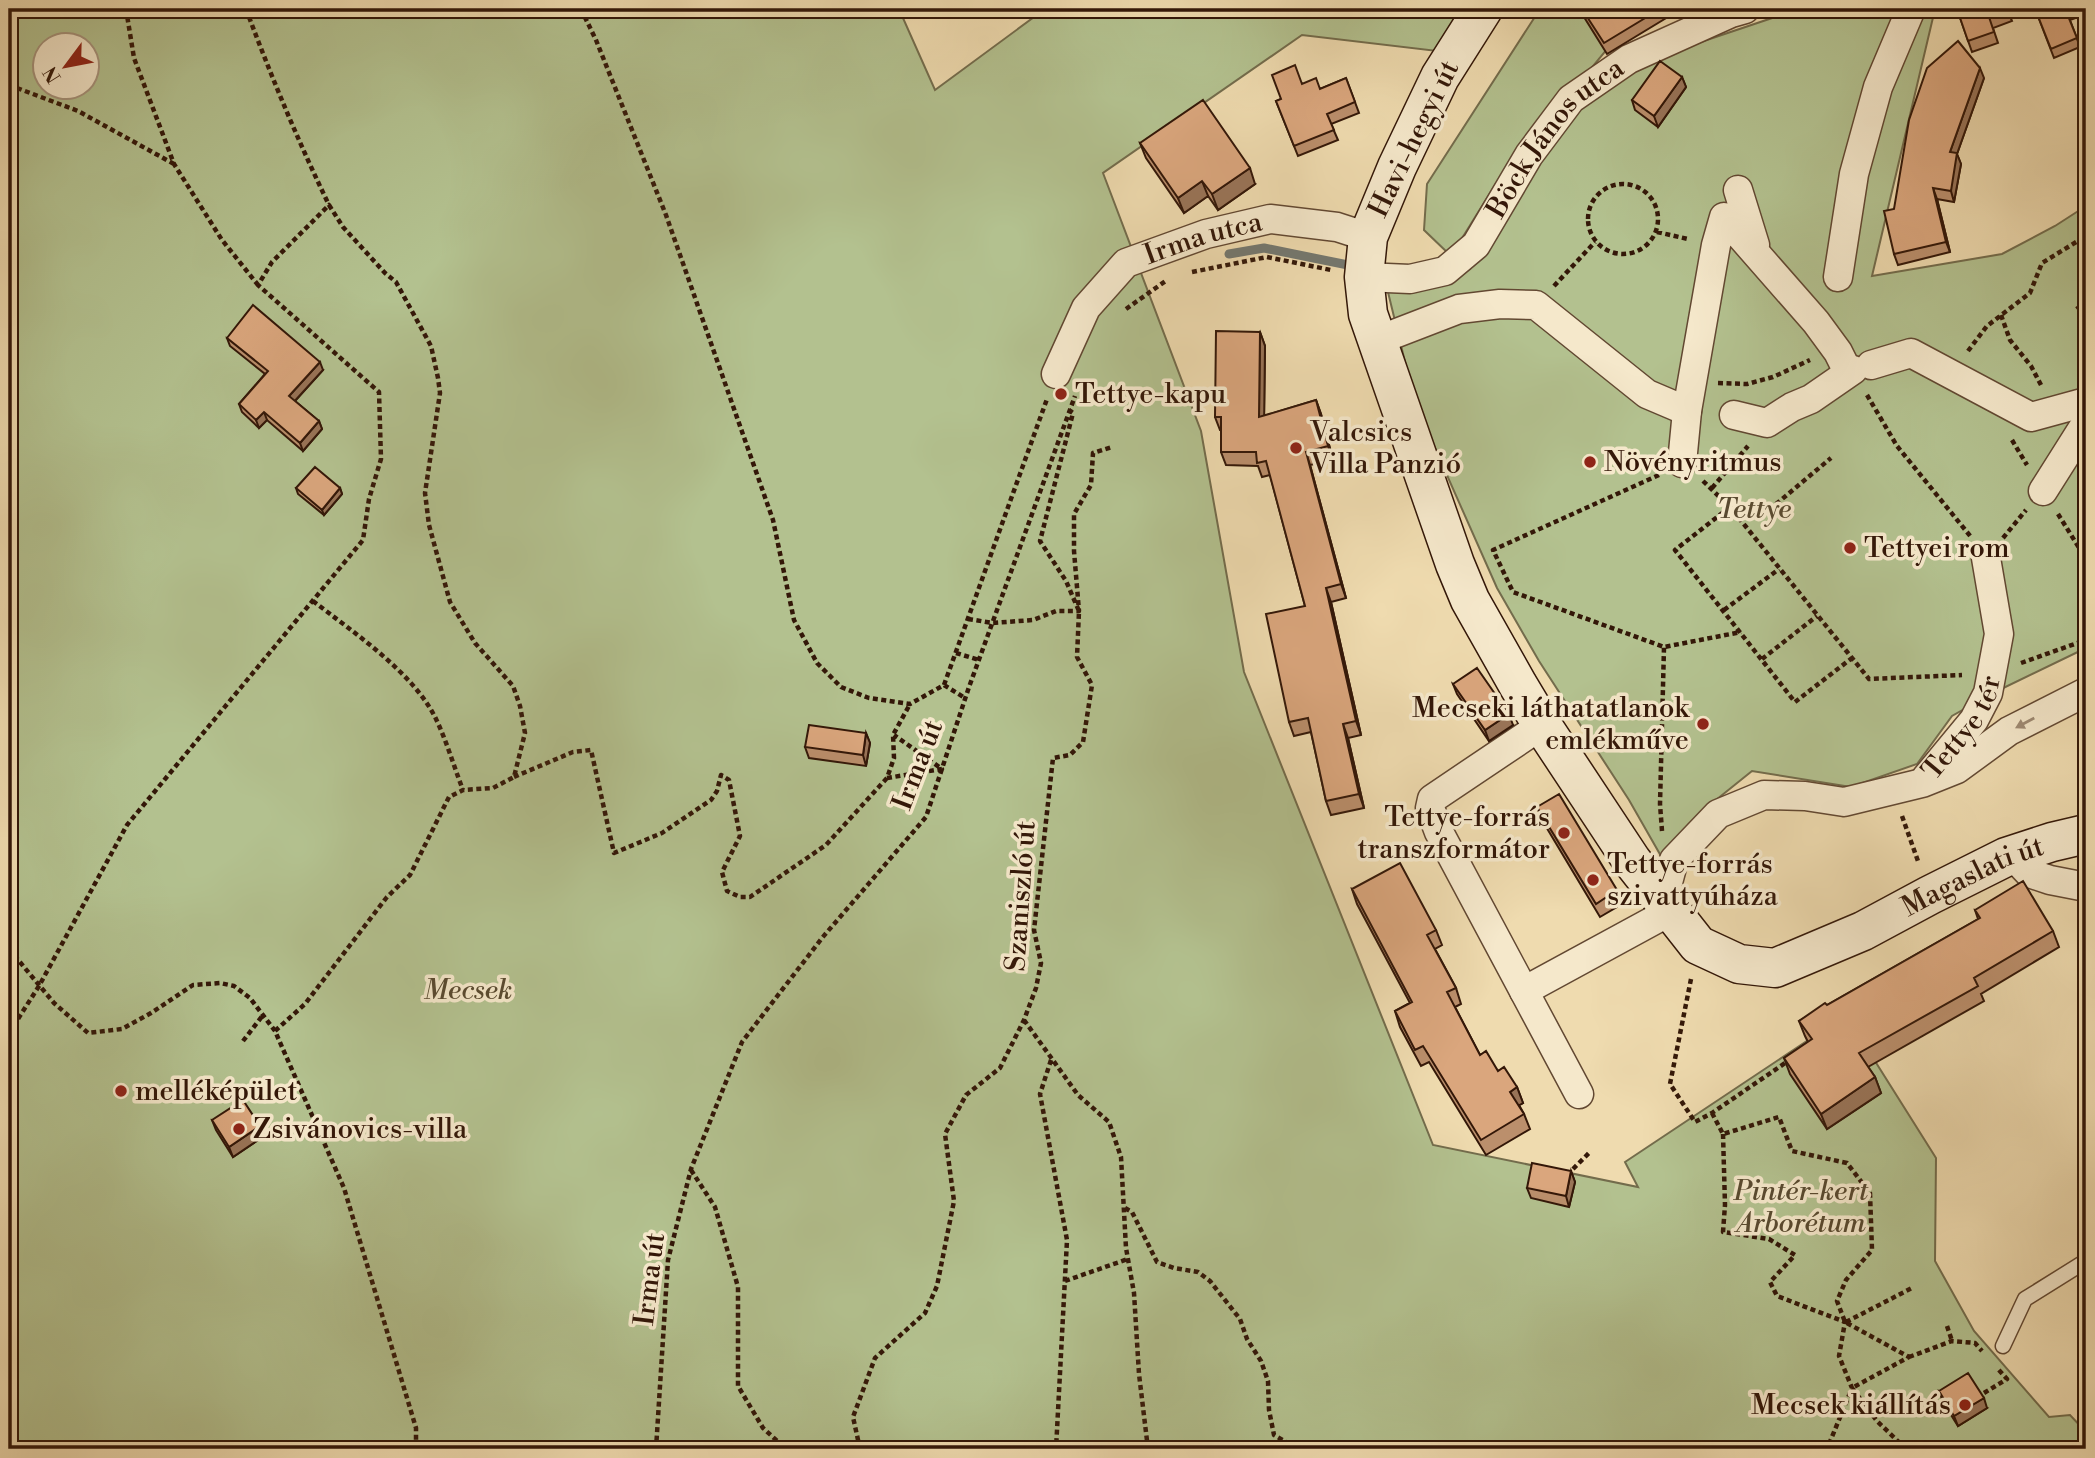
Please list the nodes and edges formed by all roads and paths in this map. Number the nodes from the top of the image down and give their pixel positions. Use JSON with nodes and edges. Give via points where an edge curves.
{"nodes":[{"id":1,"x":126,"y":9,"type":"edge"},
{"id":2,"x":246,"y":9,"type":"edge"},
{"id":3,"x":581,"y":9,"type":"edge"},
{"id":4,"x":1483,"y":9,"type":"edge"},
{"id":5,"x":1745,"y":9,"type":"edge"},
{"id":6,"x":1911,"y":9,"type":"edge"},
{"id":7,"x":9,"y":85,"type":"edge"},
{"id":8,"x":174,"y":164,"type":"junction"},
{"id":9,"x":1738,"y":190,"type":"dead end"},
{"id":10,"x":329,"y":205,"type":"junction"},
{"id":11,"x":1368,"y":237,"type":"junction"},
{"id":12,"x":2086,"y":237,"type":"edge"},
{"id":13,"x":1595,"y":242,"type":"junction"},
{"id":14,"x":1759,"y":258,"type":"junction"},
{"id":15,"x":1187,"y":273,"type":"dead end"},
{"id":16,"x":1173,"y":276,"type":"dead end"},
{"id":17,"x":1375,"y":277,"type":"junction"},
{"id":18,"x":1838,"y":277,"type":"dead end"},
{"id":19,"x":258,"y":285,"type":"junction"},
{"id":20,"x":1536,"y":304,"type":"junction"},
{"id":21,"x":2077,"y":306,"type":"dead end"},
{"id":22,"x":1120,"y":313,"type":"dead end"},
{"id":23,"x":2001,"y":315,"type":"junction"},
{"id":24,"x":2086,"y":318,"type":"edge"},
{"id":25,"x":1376,"y":341,"type":"junction"},
{"id":26,"x":1852,"y":365,"type":"junction"},
{"id":27,"x":1950,"y":374,"type":"junction"},
{"id":28,"x":1693,"y":380,"type":"junction"},
{"id":29,"x":1067,"y":381,"type":"junction"},
{"id":30,"x":2086,"y":402,"type":"edge"},
{"id":31,"x":1069,"y":410,"type":"junction"},
{"id":32,"x":1687,"y":411,"type":"junction"},
{"id":33,"x":2047,"y":413,"type":"junction"},
{"id":34,"x":1734,"y":415,"type":"dead end"},
{"id":35,"x":1767,"y":423,"type":"junction"},
{"id":36,"x":2086,"y":423,"type":"edge"},
{"id":37,"x":1884,"y":427,"type":"dead end"},
{"id":38,"x":2010,"y":437,"type":"dead end"},
{"id":39,"x":1112,"y":447,"type":"dead end"},
{"id":40,"x":1831,"y":458,"type":"dead end"},
{"id":41,"x":1682,"y":463,"type":"junction"},
{"id":42,"x":1712,"y":488,"type":"junction"},
{"id":43,"x":2043,"y":491,"type":"junction"},
{"id":44,"x":1730,"y":507,"type":"junction"},
{"id":45,"x":1763,"y":516,"type":"dead end"},
{"id":46,"x":2086,"y":541,"type":"edge"},
{"id":47,"x":2078,"y":546,"type":"junction"},
{"id":48,"x":1986,"y":558,"type":"junction"},
{"id":49,"x":2086,"y":559,"type":"edge"},
{"id":50,"x":1779,"y":569,"type":"junction"},
{"id":51,"x":313,"y":601,"type":"junction"},
{"id":52,"x":1079,"y":611,"type":"junction"},
{"id":53,"x":1724,"y":611,"type":"junction"},
{"id":54,"x":1817,"y":616,"type":"junction"},
{"id":55,"x":968,"y":619,"type":"junction"},
{"id":56,"x":993,"y":623,"type":"junction"},
{"id":57,"x":1741,"y":632,"type":"junction"},
{"id":58,"x":2086,"y":640,"type":"edge"},
{"id":59,"x":1664,"y":647,"type":"junction"},
{"id":60,"x":956,"y":653,"type":"junction"},
{"id":61,"x":1852,"y":658,"type":"junction"},
{"id":62,"x":1762,"y":659,"type":"junction"},
{"id":63,"x":979,"y":660,"type":"junction"},
{"id":64,"x":1992,"y":674,"type":"junction"},
{"id":65,"x":944,"y":685,"type":"junction"},
{"id":66,"x":2086,"y":692,"type":"edge"},
{"id":67,"x":965,"y":698,"type":"junction"},
{"id":68,"x":910,"y":704,"type":"junction"},
{"id":69,"x":1542,"y":725,"type":"junction"},
{"id":70,"x":893,"y":735,"type":"junction"},
{"id":71,"x":942,"y":769,"type":"junction"},
{"id":72,"x":514,"y":777,"type":"junction"},
{"id":73,"x":887,"y":778,"type":"junction"},
{"id":74,"x":1923,"y":783,"type":"junction"},
{"id":75,"x":1892,"y":789,"type":"junction"},
{"id":76,"x":463,"y":790,"type":"junction"},
{"id":77,"x":2086,"y":834,"type":"edge"},
{"id":78,"x":2012,"y":855,"type":"junction"},
{"id":79,"x":1674,"y":860,"type":"junction"},
{"id":80,"x":2086,"y":887,"type":"edge"},
{"id":81,"x":1930,"y":895,"type":"junction"},
{"id":82,"x":1667,"y":906,"type":"junction"},
{"id":83,"x":1698,"y":945,"type":"junction"},
{"id":84,"x":9,"y":948,"type":"edge"},
{"id":85,"x":39,"y":986,"type":"junction"},
{"id":86,"x":1524,"y":991,"type":"junction"},
{"id":87,"x":263,"y":1015,"type":"junction"},
{"id":88,"x":1024,"y":1020,"type":"junction"},
{"id":89,"x":275,"y":1031,"type":"junction"},
{"id":90,"x":9,"y":1033,"type":"edge"},
{"id":91,"x":243,"y":1041,"type":"dead end"},
{"id":92,"x":1798,"y":1054,"type":"edge"},
{"id":93,"x":1051,"y":1060,"type":"junction"},
{"id":94,"x":1579,"y":1094,"type":"dead end"},
{"id":95,"x":1712,"y":1112,"type":"junction"},
{"id":96,"x":1723,"y":1134,"type":"junction"},
{"id":97,"x":1591,"y":1151,"type":"dead end"},
{"id":98,"x":691,"y":1169,"type":"junction"},
{"id":99,"x":1563,"y":1179,"type":"edge"},
{"id":100,"x":1125,"y":1208,"type":"junction"},
{"id":101,"x":1128,"y":1259,"type":"junction"},
{"id":102,"x":2086,"y":1261,"type":"edge"},
{"id":103,"x":1065,"y":1281,"type":"junction"},
{"id":104,"x":1912,"y":1288,"type":"dead end"},
{"id":105,"x":1846,"y":1322,"type":"junction"},
{"id":106,"x":1947,"y":1326,"type":"dead end"},
{"id":107,"x":1952,"y":1341,"type":"junction"},
{"id":108,"x":2003,"y":1346,"type":"dead end"},
{"id":109,"x":1983,"y":1352,"type":"dead end"},
{"id":110,"x":1909,"y":1357,"type":"junction"},
{"id":111,"x":1991,"y":1361,"type":"dead end"},
{"id":112,"x":1852,"y":1388,"type":"junction"},
{"id":113,"x":1984,"y":1393,"type":"edge"},
{"id":114,"x":1765,"y":1442,"type":"dead end"},
{"id":115,"x":416,"y":1449,"type":"edge"},
{"id":116,"x":656,"y":1449,"type":"edge"},
{"id":117,"x":786,"y":1449,"type":"edge"},
{"id":118,"x":860,"y":1449,"type":"edge"},
{"id":119,"x":1056,"y":1449,"type":"edge"},
{"id":120,"x":1148,"y":1449,"type":"edge"},
{"id":121,"x":1298,"y":1449,"type":"edge"},
{"id":122,"x":1768,"y":1449,"type":"edge"},
{"id":123,"x":1827,"y":1449,"type":"edge"},
{"id":124,"x":1906,"y":1449,"type":"edge"}],
"edges":[{"from":1,"to":8,"type":"path","via":[[134,58]]},
{"from":2,"to":10,"type":"path","via":[[300,146]]},
{"from":3,"to":68,"type":"path","via":[[666,215],[773,520],[794,620],[817,663],[841,687],[869,698]]},
{"from":4,"to":11,"type":"street","name":"Havi-hegyi út","via":[[1440,77]]},
{"from":5,"to":17,"type":"street","name":"Böck János utca","via":[[1629,59],[1571,99],[1529,155],[1476,245],[1445,271],[1409,279]]},
{"from":6,"to":18,"type":"street","via":[[1878,87],[1864,137]]},
{"from":7,"to":8,"type":"path","via":[[78,111]]},
{"from":8,"to":19,"type":"path","via":[[222,240]]},
{"from":9,"to":14,"type":"street"},
{"from":10,"to":19,"type":"path","via":[[272,262]]},
{"from":10,"to":72,"type":"path","via":[[343,227],[396,282],[431,346],[440,393],[425,493],[429,525],[450,602],[475,643],[513,686],[520,706],[525,733]]},
{"from":11,"to":17,"type":"street","name":"Havi-hegyi út"},
{"from":11,"to":29,"type":"street","name":"Irma utca","via":[[1337,227],[1270,219],[1206,234],[1126,263],[1086,308]]},
{"from":12,"to":23,"type":"path","via":[[2042,263],[2030,293]]},
{"from":13,"to":13,"type":"path","via":[[1616,254],[1629,254],[1650,242],[1659,219],[1650,196],[1629,184],[1605,188],[1595,196],[1587,219]]},
{"from":13,"to":20,"type":"path"},
{"from":14,"to":26,"type":"street"},
{"from":14,"to":28,"type":"street","via":[[1724,217]]},
{"from":15,"to":17,"type":"path","via":[[1267,257]]},
{"from":16,"to":22,"type":"path"},
{"from":17,"to":25,"type":"street","via":[[1368,314]]},
{"from":19,"to":51,"type":"path","via":[[379,392],[380,459],[363,540]]},
{"from":20,"to":25,"type":"street","via":[[1459,309]]},
{"from":20,"to":32,"type":"street","via":[[1647,394]]},
{"from":21,"to":24,"type":"path"},
{"from":23,"to":27,"type":"path"},
{"from":23,"to":33,"type":"path","via":[[2010,340],[2041,385]]},
{"from":25,"to":69,"type":"street","via":[[1470,600]]},
{"from":26,"to":27,"type":"street","via":[[1911,353]]},
{"from":26,"to":28,"type":"path","via":[[1806,361],[1747,384]]},
{"from":26,"to":35,"type":"street","via":[[1811,399]]},
{"from":27,"to":33,"type":"street","via":[[2031,417]]},
{"from":28,"to":32,"type":"street"},
{"from":29,"to":31,"type":"path","name":"Irma út"},
{"from":29,"to":55,"type":"path","name":"Irma út"},
{"from":30,"to":33,"type":"street"},
{"from":31,"to":52,"type":"path","name":"Szaniszló út","via":[[1073,413],[1040,541],[1066,580]]},
{"from":31,"to":56,"type":"path","name":"Irma út"},
{"from":32,"to":41,"type":"street"},
{"from":34,"to":35,"type":"street"},
{"from":35,"to":42,"type":"path"},
{"from":36,"to":43,"type":"street"},
{"from":37,"to":48,"type":"path"},
{"from":38,"to":43,"type":"path"},
{"from":39,"to":52,"type":"path","via":[[1093,453],[1091,485],[1074,514]]},
{"from":40,"to":45,"type":"path"},
{"from":41,"to":42,"type":"path"},
{"from":41,"to":59,"type":"path","via":[[1493,550],[1513,592]]},
{"from":42,"to":44,"type":"path"},
{"from":43,"to":47,"type":"path"},
{"from":43,"to":48,"type":"path"},
{"from":44,"to":50,"type":"path"},
{"from":44,"to":53,"type":"path","via":[[1675,550]]},
{"from":46,"to":47,"type":"path"},
{"from":47,"to":49,"type":"path"},
{"from":48,"to":64,"type":"street","name":"Tettye tér","via":[[1999,634]]},
{"from":50,"to":53,"type":"path"},
{"from":50,"to":54,"type":"path"},
{"from":51,"to":76,"type":"path","via":[[393,664],[422,698],[436,718]]},
{"from":51,"to":85,"type":"path","via":[[127,825]]},
{"from":52,"to":56,"type":"path"},
{"from":52,"to":88,"type":"path","name":"Szaniszló út","via":[[1077,657],[1092,685],[1083,742],[1070,755],[1053,758],[1034,930],[1041,963]]},
{"from":53,"to":57,"type":"path"},
{"from":54,"to":61,"type":"path"},
{"from":54,"to":62,"type":"path"},
{"from":55,"to":56,"type":"path"},
{"from":55,"to":60,"type":"path","name":"Irma út"},
{"from":56,"to":63,"type":"path","name":"Irma út"},
{"from":57,"to":59,"type":"path"},
{"from":57,"to":62,"type":"path"},
{"from":58,"to":64,"type":"path"},
{"from":59,"to":79,"type":"path","via":[[1660,804],[1663,848]]},
{"from":60,"to":63,"type":"path"},
{"from":60,"to":65,"type":"path","name":"Irma út"},
{"from":61,"to":62,"type":"path","via":[[1795,702]]},
{"from":61,"to":64,"type":"path","via":[[1869,679]]},
{"from":63,"to":67,"type":"path","name":"Irma út"},
{"from":64,"to":74,"type":"street","name":"Tettye tér","via":[[1988,693],[1973,720]]},
{"from":65,"to":67,"type":"path"},
{"from":65,"to":68,"type":"path"},
{"from":66,"to":74,"type":"street","one_way":true,"via":[[2009,731],[1957,769]]},
{"from":67,"to":71,"type":"path","name":"Irma út"},
{"from":68,"to":70,"type":"path"},
{"from":69,"to":82,"type":"street"},
{"from":69,"to":86,"type":"street","via":[[1432,799],[1430,808]]},
{"from":70,"to":71,"type":"path"},
{"from":70,"to":73,"type":"path","via":[[894,758]]},
{"from":71,"to":73,"type":"path"},
{"from":71,"to":98,"type":"path","name":"Irma út","via":[[926,817],[822,938],[742,1042]]},
{"from":72,"to":73,"type":"path","via":[[573,752],[591,750],[614,853],[662,833],[711,800],[720,775],[729,780],[740,836],[722,872],[727,891],[740,897],[750,897],[825,845]]},
{"from":72,"to":76,"type":"path","via":[[493,788]]},
{"from":74,"to":75,"type":"street","name":"Tettye tér"},
{"from":75,"to":79,"type":"street","name":"Tettye tér","via":[[1844,802],[1764,795],[1718,814]]},
{"from":75,"to":81,"type":"path"},
{"from":76,"to":89,"type":"path","via":[[449,797],[410,875],[387,897],[305,1004]]},
{"from":77,"to":78,"type":"street","name":"Magaslati út"},
{"from":78,"to":80,"type":"street","via":[[2029,873]]},
{"from":78,"to":81,"type":"street","name":"Magaslati út"},
{"from":79,"to":82,"type":"street","name":"Tettye tér"},
{"from":81,"to":83,"type":"street","name":"Magaslati út","via":[[1863,931],[1775,968],[1740,964]]},
{"from":82,"to":83,"type":"street"},
{"from":82,"to":86,"type":"street"},
{"from":83,"to":95,"type":"path","via":[[1670,1084],[1695,1122]]},
{"from":84,"to":85,"type":"path"},
{"from":85,"to":87,"type":"path","via":[[88,1032],[122,1029],[193,985],[234,986]]},
{"from":85,"to":90,"type":"path"},
{"from":86,"to":94,"type":"street"},
{"from":87,"to":89,"type":"path"},
{"from":87,"to":91,"type":"path"},
{"from":88,"to":93,"type":"path"},
{"from":88,"to":118,"type":"path","name":"Szaniszló út","via":[[1000,1068],[966,1094],[945,1135],[954,1201],[937,1286],[925,1313],[874,1358],[853,1417]]},
{"from":89,"to":115,"type":"path","via":[[344,1188],[416,1428]]},
{"from":92,"to":95,"type":"path"},
{"from":93,"to":100,"type":"path","via":[[1109,1122],[1121,1157]]},
{"from":93,"to":103,"type":"path","via":[[1040,1094],[1067,1240]]},
{"from":95,"to":96,"type":"path"},
{"from":96,"to":105,"type":"path","via":[[1723,1232],[1769,1239],[1796,1255],[1770,1282],[1777,1296]]},
{"from":96,"to":105,"type":"path","via":[[1779,1117],[1792,1151],[1847,1163],[1870,1193],[1872,1250],[1846,1280],[1837,1301]]},
{"from":97,"to":99,"type":"path"},
{"from":98,"to":116,"type":"path","name":"Irma út","via":[[668,1260]]},
{"from":98,"to":117,"type":"path","via":[[715,1207],[738,1287],[738,1386],[763,1428]]},
{"from":100,"to":101,"type":"path"},
{"from":100,"to":121,"type":"path","via":[[1132,1212],[1157,1262],[1198,1272],[1240,1319],[1268,1381],[1274,1435]]},
{"from":101,"to":103,"type":"path"},
{"from":101,"to":120,"type":"path"},
{"from":102,"to":108,"type":"lane","via":[[2025,1299]]},
{"from":103,"to":119,"type":"path"},
{"from":104,"to":105,"type":"path"},
{"from":105,"to":110,"type":"path"},
{"from":105,"to":112,"type":"path","via":[[1839,1356]]},
{"from":106,"to":107,"type":"path"},
{"from":107,"to":109,"type":"path","via":[[1975,1343]]},
{"from":107,"to":110,"type":"path"},
{"from":110,"to":112,"type":"path"},
{"from":111,"to":113,"type":"path","via":[[2007,1379]]},
{"from":112,"to":123,"type":"path"},
{"from":112,"to":124,"type":"path"},
{"from":114,"to":122,"type":"path"}]}
